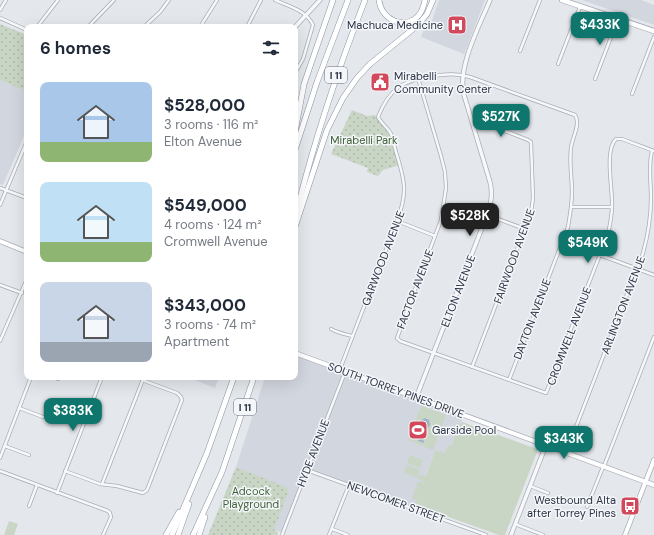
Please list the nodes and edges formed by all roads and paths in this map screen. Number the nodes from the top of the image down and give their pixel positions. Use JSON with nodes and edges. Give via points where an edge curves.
{"nodes":[{"id":1,"x":6,"y":0,"type":"edge"},
{"id":2,"x":58,"y":0,"type":"edge"},
{"id":3,"x":114,"y":0,"type":"edge"},
{"id":4,"x":169,"y":0,"type":"edge"},
{"id":5,"x":217,"y":0,"type":"edge"},
{"id":6,"x":261,"y":0,"type":"edge"},
{"id":7,"x":275,"y":0,"type":"edge"},
{"id":8,"x":320,"y":0,"type":"edge"},
{"id":9,"x":333,"y":0,"type":"edge"},
{"id":10,"x":348,"y":0,"type":"edge"},
{"id":11,"x":365,"y":0,"type":"edge"},
{"id":12,"x":379,"y":0,"type":"edge"},
{"id":13,"x":426,"y":0,"type":"edge"},
{"id":14,"x":433,"y":0,"type":"edge"},
{"id":15,"x":490,"y":0,"type":"edge"},
{"id":16,"x":540,"y":0,"type":"edge"},
{"id":17,"x":562,"y":0,"type":"edge"},
{"id":18,"x":580,"y":6,"type":"junction"},
{"id":19,"x":0,"y":10,"type":"edge"},
{"id":20,"x":306,"y":16,"type":"junction"},
{"id":21,"x":0,"y":18,"type":"edge"},
{"id":22,"x":618,"y":19,"type":"junction"},
{"id":23,"x":39,"y":24,"type":"edge"},
{"id":24,"x":91,"y":24,"type":"edge"},
{"id":25,"x":147,"y":24,"type":"edge"},
{"id":26,"x":202,"y":24,"type":"edge"},
{"id":27,"x":249,"y":24,"type":"edge"},
{"id":28,"x":298,"y":24,"type":"edge"},
{"id":29,"x":24,"y":29,"type":"edge"},
{"id":30,"x":654,"y":31,"type":"edge"},
{"id":31,"x":654,"y":37,"type":"edge"},
{"id":32,"x":520,"y":51,"type":"dead end"},
{"id":33,"x":558,"y":64,"type":"dead end"},
{"id":34,"x":298,"y":68,"type":"edge"},
{"id":35,"x":463,"y":75,"type":"junction"},
{"id":36,"x":418,"y":78,"type":"junction"},
{"id":37,"x":595,"y":79,"type":"dead end"},
{"id":38,"x":632,"y":94,"type":"dead end"},
{"id":39,"x":298,"y":117,"type":"edge"},
{"id":40,"x":474,"y":127,"type":"junction"},
{"id":41,"x":298,"y":141,"type":"edge"},
{"id":42,"x":24,"y":148,"type":"edge"},
{"id":43,"x":653,"y":151,"type":"edge"},
{"id":44,"x":0,"y":188,"type":"edge"},
{"id":45,"x":6,"y":191,"type":"junction"},
{"id":46,"x":24,"y":197,"type":"edge"},
{"id":47,"x":0,"y":205,"type":"edge"},
{"id":48,"x":572,"y":206,"type":"junction"},
{"id":49,"x":298,"y":207,"type":"edge"},
{"id":50,"x":612,"y":207,"type":"junction"},
{"id":51,"x":487,"y":215,"type":"junction"},
{"id":52,"x":298,"y":218,"type":"edge"},
{"id":53,"x":397,"y":221,"type":"junction"},
{"id":54,"x":525,"y":229,"type":"junction"},
{"id":55,"x":436,"y":236,"type":"junction"},
{"id":56,"x":0,"y":241,"type":"edge"},
{"id":57,"x":24,"y":251,"type":"edge"},
{"id":58,"x":600,"y":256,"type":"junction"},
{"id":59,"x":637,"y":269,"type":"junction"},
{"id":60,"x":654,"y":275,"type":"edge"},
{"id":61,"x":0,"y":285,"type":"edge"},
{"id":62,"x":24,"y":287,"type":"edge"},
{"id":63,"x":22,"y":293,"type":"junction"},
{"id":64,"x":331,"y":329,"type":"dead end"},
{"id":65,"x":352,"y":336,"type":"junction"},
{"id":66,"x":654,"y":337,"type":"edge"},
{"id":67,"x":0,"y":341,"type":"edge"},
{"id":68,"x":433,"y":353,"type":"junction"},
{"id":69,"x":298,"y":354,"type":"edge"},
{"id":70,"x":472,"y":367,"type":"junction"},
{"id":71,"x":340,"y":370,"type":"junction"},
{"id":72,"x":345,"y":372,"type":"junction"},
{"id":73,"x":30,"y":380,"type":"edge"},
{"id":74,"x":101,"y":380,"type":"edge"},
{"id":75,"x":142,"y":380,"type":"edge"},
{"id":76,"x":148,"y":380,"type":"edge"},
{"id":77,"x":233,"y":380,"type":"edge"},
{"id":78,"x":253,"y":380,"type":"edge"},
{"id":79,"x":509,"y":380,"type":"junction"},
{"id":80,"x":416,"y":398,"type":"junction"},
{"id":81,"x":19,"y":408,"type":"junction"},
{"id":82,"x":43,"y":417,"type":"dead end"},
{"id":83,"x":546,"y":445,"type":"junction"},
{"id":84,"x":5,"y":446,"type":"junction"},
{"id":85,"x":566,"y":453,"type":"junction"},
{"id":86,"x":29,"y":455,"type":"dead end"},
{"id":87,"x":0,"y":458,"type":"edge"},
{"id":88,"x":654,"y":460,"type":"edge"},
{"id":89,"x":603,"y":466,"type":"junction"},
{"id":90,"x":307,"y":470,"type":"junction"},
{"id":91,"x":0,"y":471,"type":"edge"},
{"id":92,"x":65,"y":471,"type":"junction"},
{"id":93,"x":199,"y":473,"type":"junction"},
{"id":94,"x":646,"y":482,"type":"junction"},
{"id":95,"x":102,"y":484,"type":"junction"},
{"id":96,"x":37,"y":485,"type":"junction"},
{"id":97,"x":349,"y":485,"type":"junction"},
{"id":98,"x":654,"y":485,"type":"edge"},
{"id":99,"x":530,"y":486,"type":"junction"},
{"id":100,"x":216,"y":488,"type":"junction"},
{"id":101,"x":57,"y":493,"type":"junction"},
{"id":102,"x":548,"y":493,"type":"dead end"},
{"id":103,"x":190,"y":494,"type":"junction"},
{"id":104,"x":29,"y":506,"type":"dead end"},
{"id":105,"x":587,"y":506,"type":"dead end"},
{"id":106,"x":515,"y":524,"type":"junction"},
{"id":107,"x":332,"y":529,"type":"junction"},
{"id":108,"x":103,"y":535,"type":"edge"},
{"id":109,"x":166,"y":535,"type":"edge"},
{"id":110,"x":172,"y":535,"type":"edge"},
{"id":111,"x":178,"y":535,"type":"edge"},
{"id":112,"x":193,"y":535,"type":"edge"},
{"id":113,"x":199,"y":535,"type":"edge"},
{"id":114,"x":282,"y":535,"type":"edge"},
{"id":115,"x":329,"y":535,"type":"edge"},
{"id":116,"x":348,"y":535,"type":"edge"},
{"id":117,"x":486,"y":535,"type":"edge"},
{"id":118,"x":511,"y":535,"type":"edge"},
{"id":119,"x":543,"y":535,"type":"edge"},
{"id":120,"x":625,"y":535,"type":"edge"}],
"edges":[{"from":1,"to":19,"type":"street"},
{"from":2,"to":23,"type":"street"},
{"from":3,"to":24,"type":"street"},
{"from":4,"to":25,"type":"street"},
{"from":5,"to":26,"type":"street"},
{"from":6,"to":27,"type":"street"},
{"from":7,"to":20,"type":"street","via":[[298,9]]},
{"from":8,"to":20,"type":"street"},
{"from":9,"to":39,"type":"highway","via":[[305,82]]},
{"from":10,"to":41,"type":"highway","number":"I 11","via":[[321,70]]},
{"from":11,"to":49,"type":"highway","number":"I 11","via":[[328,99]]},
{"from":12,"to":13,"type":"highway","via":[[386,17],[402,23],[417,16]]},
{"from":14,"to":52,"type":"highway","via":[[418,26],[370,64],[343,98],[327,130]]},
{"from":15,"to":35,"type":"street","name":"ELTON AVENUE"},
{"from":16,"to":32,"type":"street"},
{"from":17,"to":18,"type":"main road"},
{"from":18,"to":22,"type":"main road"},
{"from":18,"to":33,"type":"street"},
{"from":20,"to":28,"type":"street"},
{"from":20,"to":34,"type":"street","via":[[311,22],[312,29]]},
{"from":21,"to":29,"type":"street"},
{"from":22,"to":30,"type":"main road"},
{"from":22,"to":37,"type":"street"},
{"from":31,"to":38,"type":"street"},
{"from":35,"to":36,"type":"street","via":[[445,74]]},
{"from":35,"to":40,"type":"street","name":"ELTON AVENUE","via":[[463,90]]},
{"from":35,"to":48,"type":"street","name":"DAYTON AVENUE","via":[[575,115],[578,123],[573,136],[570,159]]},
{"from":36,"to":53,"type":"street","name":"GARWOOD AVENUE","via":[[400,85],[387,98],[378,117],[390,132],[402,172],[404,201]]},
{"from":36,"to":55,"type":"street","name":"FACTOR AVENUE","via":[[445,172],[445,204]]},
{"from":40,"to":51,"type":"street","name":"ELTON AVENUE","via":[[492,188],[492,200]]},
{"from":40,"to":54,"type":"street","name":"FAIRWOOD AVENUE","via":[[492,127],[531,142],[533,198]]},
{"from":42,"to":45,"type":"street"},
{"from":43,"to":50,"type":"street","name":"CROMWELL AVENUE","via":[[622,139],[613,142],[610,157]]},
{"from":43,"to":59,"type":"street","name":"ARLINGTON AVENUE","via":[[650,168],[650,222],[646,244]]},
{"from":44,"to":45,"type":"street"},
{"from":45,"to":46,"type":"street"},
{"from":45,"to":47,"type":"street"},
{"from":48,"to":50,"type":"street"},
{"from":48,"to":79,"type":"street","name":"DAYTON AVENUE","via":[[564,238]]},
{"from":50,"to":58,"type":"street","name":"CROMWELL AVENUE","via":[[608,234]]},
{"from":51,"to":54,"type":"street"},
{"from":51,"to":68,"type":"street","name":"ELTON AVENUE"},
{"from":53,"to":55,"type":"street"},
{"from":53,"to":65,"type":"street","name":"GARWOOD AVENUE"},
{"from":54,"to":70,"type":"street","name":"FAIRWOOD AVENUE"},
{"from":55,"to":68,"type":"street","name":"FACTOR AVENUE","via":[[397,334],[400,341]]},
{"from":56,"to":57,"type":"main road"},
{"from":58,"to":59,"type":"street"},
{"from":58,"to":79,"type":"street","name":"CROMWELL AVENUE","via":[[546,393]]},
{"from":59,"to":60,"type":"street"},
{"from":59,"to":85,"type":"street","name":"ARLINGTON AVENUE"},
{"from":61,"to":63,"type":"street"},
{"from":62,"to":63,"type":"street"},
{"from":63,"to":67,"type":"street"},
{"from":64,"to":65,"type":"street"},
{"from":65,"to":71,"type":"street","name":"GARWOOD AVENUE"},
{"from":66,"to":89,"type":"street"},
{"from":68,"to":70,"type":"street"},
{"from":68,"to":80,"type":"street","name":"ELTON AVENUE"},
{"from":69,"to":71,"type":"main road","name":"SOUTH TORREY PINES DRIVE"},
{"from":70,"to":79,"type":"street"},
{"from":71,"to":72,"type":"main road","name":"SOUTH TORREY PINES DRIVE"},
{"from":72,"to":80,"type":"main road","name":"SOUTH TORREY PINES DRIVE"},
{"from":72,"to":90,"type":"street","name":"HYDE AVENUE"},
{"from":73,"to":81,"type":"street"},
{"from":74,"to":92,"type":"street"},
{"from":75,"to":95,"type":"street"},
{"from":76,"to":95,"type":"street","via":[[177,393],[182,403],[148,490],[143,493]]},
{"from":77,"to":93,"type":"highway","number":"I 11"},
{"from":78,"to":100,"type":"highway","number":"I 11"},
{"from":80,"to":83,"type":"main road","name":"SOUTH TORREY PINES DRIVE"},
{"from":81,"to":82,"type":"street"},
{"from":81,"to":84,"type":"street"},
{"from":83,"to":85,"type":"main road","name":"SOUTH TORREY PINES DRIVE"},
{"from":83,"to":99,"type":"street"},
{"from":84,"to":86,"type":"street"},
{"from":84,"to":87,"type":"street"},
{"from":85,"to":89,"type":"main road","name":"SOUTH TORREY PINES DRIVE"},
{"from":88,"to":94,"type":"main road"},
{"from":89,"to":94,"type":"main road","name":"SOUTH TORREY PINES DRIVE"},
{"from":89,"to":105,"type":"street"},
{"from":90,"to":97,"type":"street","name":"NEWCOMER STREET"},
{"from":90,"to":114,"type":"street","name":"HYDE AVENUE"},
{"from":91,"to":96,"type":"street"},
{"from":92,"to":95,"type":"street"},
{"from":92,"to":101,"type":"street"},
{"from":93,"to":103,"type":"highway","number":"I 11"},
{"from":93,"to":111,"type":"highway"},
{"from":94,"to":98,"type":"main road","name":"SOUTH TORREY PINES DRIVE"},
{"from":94,"to":120,"type":"main road"},
{"from":96,"to":101,"type":"street"},
{"from":96,"to":104,"type":"street"},
{"from":97,"to":107,"type":"street"},
{"from":97,"to":117,"type":"street","name":"NEWCOMER STREET"},
{"from":99,"to":102,"type":"street"},
{"from":99,"to":106,"type":"street"},
{"from":100,"to":112,"type":"highway","number":"I 11"},
{"from":100,"to":113,"type":"highway"},
{"from":101,"to":108,"type":"street","via":[[108,511],[111,516]]},
{"from":103,"to":109,"type":"highway"},
{"from":103,"to":110,"type":"highway","number":"I 11"},
{"from":106,"to":118,"type":"street"},
{"from":106,"to":119,"type":"street"},
{"from":107,"to":115,"type":"street"},
{"from":107,"to":116,"type":"street"}]}
